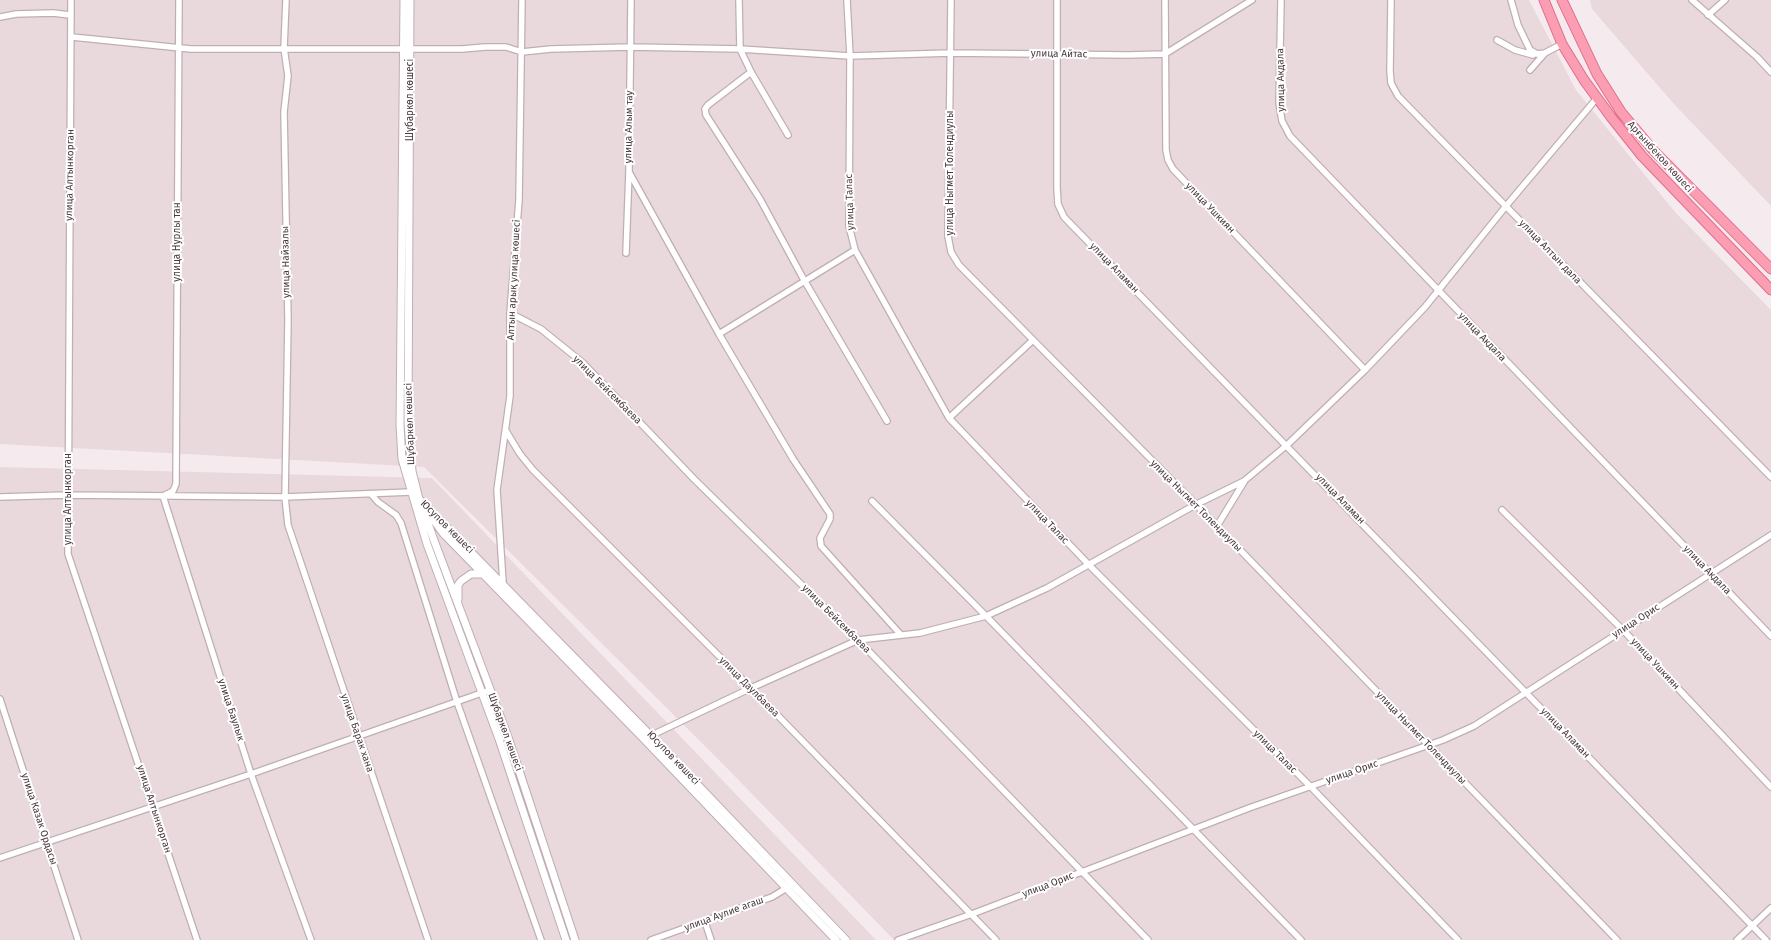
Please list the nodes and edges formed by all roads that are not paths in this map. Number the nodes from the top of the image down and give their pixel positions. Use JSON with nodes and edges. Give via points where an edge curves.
{"nodes":[{"id":1,"x":71,"y":0,"type":"edge"},
{"id":2,"x":179,"y":0,"type":"edge"},
{"id":3,"x":286,"y":0,"type":"edge"},
{"id":4,"x":404,"y":0,"type":"edge"},
{"id":5,"x":410,"y":0,"type":"edge"},
{"id":6,"x":522,"y":0,"type":"edge"},
{"id":7,"x":631,"y":0,"type":"edge"},
{"id":8,"x":739,"y":0,"type":"edge"},
{"id":9,"x":847,"y":0,"type":"edge"},
{"id":10,"x":951,"y":0,"type":"edge"},
{"id":11,"x":1057,"y":0,"type":"edge"},
{"id":12,"x":1165,"y":0,"type":"edge"},
{"id":13,"x":1252,"y":0,"type":"edge"},
{"id":14,"x":1281,"y":0,"type":"edge"},
{"id":15,"x":1391,"y":0,"type":"edge"},
{"id":16,"x":1511,"y":0,"type":"edge"},
{"id":17,"x":1544,"y":0,"type":"edge"},
{"id":18,"x":1562,"y":0,"type":"edge"},
{"id":19,"x":1692,"y":0,"type":"edge"},
{"id":20,"x":1724,"y":0,"type":"edge"},
{"id":21,"x":70,"y":15,"type":"junction"},
{"id":22,"x":1708,"y":15,"type":"junction"},
{"id":23,"x":0,"y":17,"type":"edge"},
{"id":24,"x":72,"y":37,"type":"junction"},
{"id":25,"x":1497,"y":40,"type":"dead end"},
{"id":26,"x":1562,"y":44,"type":"junction"},
{"id":27,"x":178,"y":47,"type":"junction"},
{"id":28,"x":630,"y":47,"type":"junction"},
{"id":29,"x":284,"y":48,"type":"junction"},
{"id":30,"x":407,"y":49,"type":"junction"},
{"id":31,"x":740,"y":49,"type":"junction"},
{"id":32,"x":522,"y":52,"type":"junction"},
{"id":33,"x":951,"y":53,"type":"junction"},
{"id":34,"x":1545,"y":53,"type":"junction"},
{"id":35,"x":1057,"y":54,"type":"junction"},
{"id":36,"x":1165,"y":54,"type":"junction"},
{"id":37,"x":1537,"y":54,"type":"junction"},
{"id":38,"x":850,"y":56,"type":"junction"},
{"id":39,"x":1530,"y":70,"type":"dead end"},
{"id":40,"x":751,"y":72,"type":"junction"},
{"id":41,"x":1771,"y":72,"type":"edge"},
{"id":42,"x":1597,"y":98,"type":"junction"},
{"id":43,"x":788,"y":135,"type":"dead end"},
{"id":44,"x":1643,"y":138,"type":"junction"},
{"id":45,"x":1634,"y":146,"type":"junction"},
{"id":46,"x":629,"y":171,"type":"junction"},
{"id":47,"x":1506,"y":206,"type":"junction"},
{"id":48,"x":855,"y":250,"type":"junction"},
{"id":49,"x":626,"y":253,"type":"dead end"},
{"id":50,"x":1771,"y":269,"type":"edge"},
{"id":51,"x":804,"y":280,"type":"junction"},
{"id":52,"x":1771,"y":290,"type":"edge"},
{"id":53,"x":1439,"y":292,"type":"junction"},
{"id":54,"x":510,"y":313,"type":"junction"},
{"id":55,"x":719,"y":334,"type":"junction"},
{"id":56,"x":1032,"y":340,"type":"junction"},
{"id":57,"x":1365,"y":370,"type":"junction"},
{"id":58,"x":949,"y":418,"type":"junction"},
{"id":59,"x":887,"y":421,"type":"dead end"},
{"id":60,"x":506,"y":431,"type":"junction"},
{"id":61,"x":1287,"y":445,"type":"junction"},
{"id":62,"x":1771,"y":477,"type":"edge"},
{"id":63,"x":1244,"y":481,"type":"junction"},
{"id":64,"x":411,"y":492,"type":"junction"},
{"id":65,"x":370,"y":494,"type":"junction"},
{"id":66,"x":67,"y":495,"type":"junction"},
{"id":67,"x":163,"y":496,"type":"junction"},
{"id":68,"x":0,"y":497,"type":"edge"},
{"id":69,"x":285,"y":497,"type":"junction"},
{"id":70,"x":419,"y":498,"type":"junction"},
{"id":71,"x":872,"y":502,"type":"dead end"},
{"id":72,"x":1195,"y":506,"type":"junction"},
{"id":73,"x":1502,"y":510,"type":"dead end"},
{"id":74,"x":288,"y":525,"type":"joint"},
{"id":75,"x":1217,"y":526,"type":"junction"},
{"id":76,"x":1771,"y":535,"type":"edge"},
{"id":77,"x":1090,"y":566,"type":"junction"},
{"id":78,"x":1710,"y":573,"type":"junction"},
{"id":79,"x":482,"y":574,"type":"junction"},
{"id":80,"x":503,"y":583,"type":"junction"},
{"id":81,"x":459,"y":607,"type":"junction"},
{"id":82,"x":986,"y":616,"type":"junction"},
{"id":83,"x":1623,"y":630,"type":"junction"},
{"id":84,"x":901,"y":635,"type":"junction"},
{"id":85,"x":1771,"y":636,"type":"edge"},
{"id":86,"x":858,"y":640,"type":"junction"},
{"id":87,"x":750,"y":688,"type":"junction"},
{"id":88,"x":490,"y":690,"type":"junction"},
{"id":89,"x":1525,"y":692,"type":"junction"},
{"id":90,"x":482,"y":693,"type":"junction"},
{"id":91,"x":0,"y":699,"type":"edge"},
{"id":92,"x":456,"y":702,"type":"junction"},
{"id":93,"x":652,"y":736,"type":"junction"},
{"id":94,"x":359,"y":737,"type":"junction"},
{"id":95,"x":644,"y":739,"type":"junction"},
{"id":96,"x":1429,"y":746,"type":"junction"},
{"id":97,"x":251,"y":774,"type":"junction"},
{"id":98,"x":1310,"y":786,"type":"junction"},
{"id":99,"x":1771,"y":786,"type":"edge"},
{"id":100,"x":153,"y":806,"type":"junction"},
{"id":101,"x":1194,"y":829,"type":"junction"},
{"id":102,"x":47,"y":842,"type":"junction"},
{"id":103,"x":0,"y":858,"type":"edge"},
{"id":104,"x":1082,"y":872,"type":"junction"},
{"id":105,"x":792,"y":883,"type":"junction"},
{"id":106,"x":788,"y":889,"type":"junction"},
{"id":107,"x":1771,"y":908,"type":"edge"},
{"id":108,"x":972,"y":914,"type":"junction"},
{"id":109,"x":705,"y":922,"type":"junction"},
{"id":110,"x":1752,"y":926,"type":"junction"},
{"id":111,"x":78,"y":940,"type":"edge"},
{"id":112,"x":197,"y":940,"type":"edge"},
{"id":113,"x":311,"y":940,"type":"edge"},
{"id":114,"x":428,"y":940,"type":"edge"},
{"id":115,"x":541,"y":940,"type":"edge"},
{"id":116,"x":566,"y":940,"type":"edge"},
{"id":117,"x":575,"y":940,"type":"edge"},
{"id":118,"x":651,"y":940,"type":"edge"},
{"id":119,"x":711,"y":940,"type":"edge"},
{"id":120,"x":836,"y":940,"type":"edge"},
{"id":121,"x":846,"y":940,"type":"edge"},
{"id":122,"x":898,"y":940,"type":"edge"},
{"id":123,"x":996,"y":940,"type":"edge"},
{"id":124,"x":1148,"y":940,"type":"edge"},
{"id":125,"x":1301,"y":940,"type":"edge"},
{"id":126,"x":1458,"y":940,"type":"edge"},
{"id":127,"x":1617,"y":940,"type":"edge"},
{"id":128,"x":1737,"y":940,"type":"edge"},
{"id":129,"x":1766,"y":940,"type":"edge"}],
"edges":[{"from":1,"to":21,"type":"street","name":"улица Алтынкорган"},
{"from":2,"to":27,"type":"street","name":"улица Нурлы тан"},
{"from":3,"to":29,"type":"street","name":"улица Найзалы"},
{"from":4,"to":30,"type":"street","name":"Шұбаркөл көшесі"},
{"from":5,"to":30,"type":"street","name":"Шұбаркөл көшесі"},
{"from":6,"to":32,"type":"street","name":"Алтын арық улица көшесі"},
{"from":7,"to":28,"type":"street","name":"улица Алым тау"},
{"from":8,"to":31,"type":"street"},
{"from":9,"to":38,"type":"street","name":"улица Талас"},
{"from":10,"to":33,"type":"street","name":"улица Ныгмет Толендиулы"},
{"from":11,"to":35,"type":"street","name":"улица Аламан"},
{"from":12,"to":36,"type":"street","name":"улица Ушкиян"},
{"from":13,"to":36,"type":"street"},
{"from":14,"to":53,"type":"street","name":"улица Акдала","via":[[1279,103],[1282,121],[1290,136]]},
{"from":15,"to":47,"type":"street","name":"улица Алтын дала","via":[[1390,71],[1391,83],[1398,96]]},
{"from":16,"to":37,"type":"street","via":[[1525,40],[1530,50]]},
{"from":17,"to":26,"type":"main road","name":"Арғынбеков көшесі"},
{"from":18,"to":44,"type":"main road","name":"Арғынбеков көшесі","via":[[1597,74]]},
{"from":19,"to":22,"type":"street"},
{"from":20,"to":22,"type":"street"},
{"from":21,"to":23,"type":"street","via":[[16,14]]},
{"from":21,"to":24,"type":"street","name":"улица Алтынкорган"},
{"from":22,"to":41,"type":"street"},
{"from":24,"to":27,"type":"street"},
{"from":24,"to":66,"type":"street","name":"улица Алтынкорган"},
{"from":25,"to":37,"type":"street","via":[[1515,50]]},
{"from":26,"to":34,"type":"street"},
{"from":26,"to":42,"type":"main road","name":"Арғынбеков көшесі"},
{"from":27,"to":29,"type":"street"},
{"from":27,"to":67,"type":"street","name":"улица Нурлы тан","via":[[176,484],[173,490]]},
{"from":28,"to":31,"type":"street","name":"улица Айтас"},
{"from":28,"to":32,"type":"street","name":"улица Айтас"},
{"from":28,"to":46,"type":"street","name":"улица Алым тау"},
{"from":29,"to":30,"type":"street"},
{"from":29,"to":69,"type":"street","name":"улица Найзалы","via":[[288,76],[284,112],[288,320]]},
{"from":30,"to":32,"type":"street","via":[[506,47]]},
{"from":30,"to":64,"type":"street","name":"Шұбаркөл көшесі","via":[[400,425],[402,459]]},
{"from":30,"to":70,"type":"street","name":"Шұбаркөл көшесі","via":[[408,424],[409,452]]},
{"from":31,"to":38,"type":"street","name":"улица Айтас"},
{"from":31,"to":40,"type":"street"},
{"from":32,"to":54,"type":"street","name":"Алтын арық улица көшесі","via":[[519,200]]},
{"from":33,"to":35,"type":"street","name":"улица Айтас"},
{"from":33,"to":38,"type":"street","name":"улица Айтас"},
{"from":33,"to":56,"type":"street","name":"улица Ныгмет Толендиулы","via":[[948,236],[952,252],[958,265]]},
{"from":34,"to":37,"type":"street"},
{"from":34,"to":39,"type":"street"},
{"from":35,"to":36,"type":"street","name":"улица Айтас"},
{"from":35,"to":61,"type":"street","name":"улица Аламан","via":[[1057,188],[1058,204],[1064,217]]},
{"from":36,"to":57,"type":"street","name":"улица Ушкиян","via":[[1166,150],[1173,169]]},
{"from":38,"to":48,"type":"street","name":"улица Талас","via":[[849,226]]},
{"from":40,"to":43,"type":"street"},
{"from":40,"to":51,"type":"street","via":[[708,105],[705,109],[706,115],[760,199]]},
{"from":42,"to":45,"type":"main road","name":"Арғынбеков көшесі"},
{"from":42,"to":47,"type":"street"},
{"from":44,"to":45,"type":"main road"},
{"from":44,"to":50,"type":"main road","name":"Арғынбеков көшесі"},
{"from":45,"to":52,"type":"main road","name":"Арғынбеков көшесі"},
{"from":46,"to":49,"type":"street","name":"улица Алым тау"},
{"from":46,"to":55,"type":"street"},
{"from":47,"to":53,"type":"street"},
{"from":47,"to":62,"type":"street","name":"улица Алтын дала"},
{"from":48,"to":51,"type":"street"},
{"from":48,"to":58,"type":"street","name":"улица Талас"},
{"from":51,"to":55,"type":"street"},
{"from":51,"to":59,"type":"street"},
{"from":53,"to":57,"type":"street"},
{"from":53,"to":78,"type":"street","name":"улица Акдала"},
{"from":54,"to":60,"type":"street","name":"Алтын арық улица көшесі","via":[[510,396]]},
{"from":54,"to":86,"type":"street","name":"улица Бейсембаева","via":[[541,330],[583,363],[694,479]]},
{"from":55,"to":84,"type":"street","via":[[793,459],[830,514],[820,538],[821,546]]},
{"from":56,"to":58,"type":"street"},
{"from":56,"to":72,"type":"street","name":"улица Ныгмет Толендиулы"},
{"from":57,"to":61,"type":"street"},
{"from":58,"to":77,"type":"street","name":"улица Талас"},
{"from":60,"to":80,"type":"street","name":"Алтын арық улица көшесі","via":[[497,490]]},
{"from":60,"to":87,"type":"street","name":"улица Даулбаева","via":[[533,470]]},
{"from":61,"to":63,"type":"street"},
{"from":61,"to":89,"type":"street","name":"улица Аламан"},
{"from":63,"to":72,"type":"street"},
{"from":63,"to":75,"type":"street"},
{"from":64,"to":65,"type":"street"},
{"from":64,"to":70,"type":"street"},
{"from":64,"to":90,"type":"street","name":"Шұбаркөл көшесі","via":[[427,544]]},
{"from":65,"to":69,"type":"street"},
{"from":65,"to":92,"type":"street","via":[[396,514],[401,523]]},
{"from":66,"to":67,"type":"street"},
{"from":66,"to":68,"type":"street"},
{"from":66,"to":100,"type":"street","name":"улица Алтынкорган","via":[[68,554]]},
{"from":67,"to":69,"type":"street"},
{"from":67,"to":97,"type":"street","name":"улица Баулык"},
{"from":69,"to":74,"type":"street","name":"улица Найзалы"},
{"from":70,"to":79,"type":"street","name":"Юсупов көшесі","via":[[443,533]]},
{"from":70,"to":80,"type":"street","name":"Юсупов көшесі"},
{"from":70,"to":81,"type":"street","name":"Шұбаркөл көшесі"},
{"from":71,"to":82,"type":"street"},
{"from":72,"to":75,"type":"street","name":"улица Ныгмет Толендиулы"},
{"from":72,"to":77,"type":"street"},
{"from":73,"to":83,"type":"street","name":"улица Ушкиян"},
{"from":74,"to":94,"type":"street","name":"улица Барак хана"},
{"from":75,"to":96,"type":"street","name":"улица Ныгмет Толендиулы"},
{"from":76,"to":78,"type":"street","name":"улица Орис"},
{"from":77,"to":82,"type":"street"},
{"from":77,"to":98,"type":"street","name":"улица Талас"},
{"from":78,"to":83,"type":"street","name":"улица Орис"},
{"from":78,"to":85,"type":"street","name":"улица Акдала"},
{"from":79,"to":81,"type":"street","via":[[472,574],[458,585]]},
{"from":79,"to":95,"type":"street","name":"Юсупов көшесі"},
{"from":80,"to":93,"type":"street","name":"Юсупов көшесі"},
{"from":81,"to":88,"type":"street","name":"Шұбаркөл көшесі"},
{"from":82,"to":84,"type":"street","via":[[920,633]]},
{"from":82,"to":101,"type":"street"},
{"from":83,"to":89,"type":"street","name":"улица Орис"},
{"from":83,"to":99,"type":"street","name":"улица Ушкиян"},
{"from":84,"to":86,"type":"street"},
{"from":86,"to":87,"type":"street"},
{"from":86,"to":104,"type":"street","name":"улица Бейсембаева"},
{"from":87,"to":93,"type":"street"},
{"from":87,"to":108,"type":"street","name":"улица Даулбаева"},
{"from":88,"to":90,"type":"street"},
{"from":88,"to":117,"type":"street","name":"Шұбаркөл көшесі"},
{"from":89,"to":96,"type":"street","name":"улица Орис","via":[[1474,726]]},
{"from":89,"to":110,"type":"street","name":"улица Аламан"},
{"from":90,"to":92,"type":"street"},
{"from":90,"to":116,"type":"street","name":"Шұбаркөл көшесі"},
{"from":91,"to":102,"type":"street","name":"улица Казак Ордасы"},
{"from":92,"to":94,"type":"street"},
{"from":92,"to":115,"type":"street"},
{"from":93,"to":95,"type":"street"},
{"from":93,"to":105,"type":"street","name":"Юсупов көшесі"},
{"from":94,"to":97,"type":"street"},
{"from":94,"to":114,"type":"street","name":"улица Барак хана"},
{"from":95,"to":106,"type":"street","name":"Юсупов көшесі"},
{"from":96,"to":98,"type":"street","name":"улица Орис"},
{"from":96,"to":127,"type":"street","name":"улица Ныгмет Толендиулы"},
{"from":97,"to":100,"type":"street"},
{"from":97,"to":113,"type":"street","name":"улица Баулык"},
{"from":98,"to":101,"type":"street","name":"улица Орис"},
{"from":98,"to":126,"type":"street","name":"улица Талас"},
{"from":100,"to":102,"type":"street"},
{"from":100,"to":112,"type":"street","name":"улица Алтынкорган"},
{"from":101,"to":104,"type":"street","name":"улица Орис"},
{"from":101,"to":125,"type":"street"},
{"from":102,"to":103,"type":"street"},
{"from":102,"to":111,"type":"street","name":"улица Казак Ордасы"},
{"from":104,"to":108,"type":"street","name":"улица Орис"},
{"from":104,"to":124,"type":"street","name":"улица Бейсембаева"},
{"from":105,"to":106,"type":"street"},
{"from":105,"to":121,"type":"street","name":"Юсупов көшесі"},
{"from":106,"to":109,"type":"street","name":"улица Аулие агаш"},
{"from":106,"to":120,"type":"street","name":"Юсупов көшесі"},
{"from":107,"to":110,"type":"street"},
{"from":108,"to":122,"type":"street","name":"улица Орис"},
{"from":108,"to":123,"type":"street","name":"улица Даулбаева"},
{"from":109,"to":118,"type":"street","name":"улица Аулие агаш"},
{"from":109,"to":119,"type":"street"},
{"from":110,"to":128,"type":"street"},
{"from":110,"to":129,"type":"street","name":"улица Аламан"}]}
